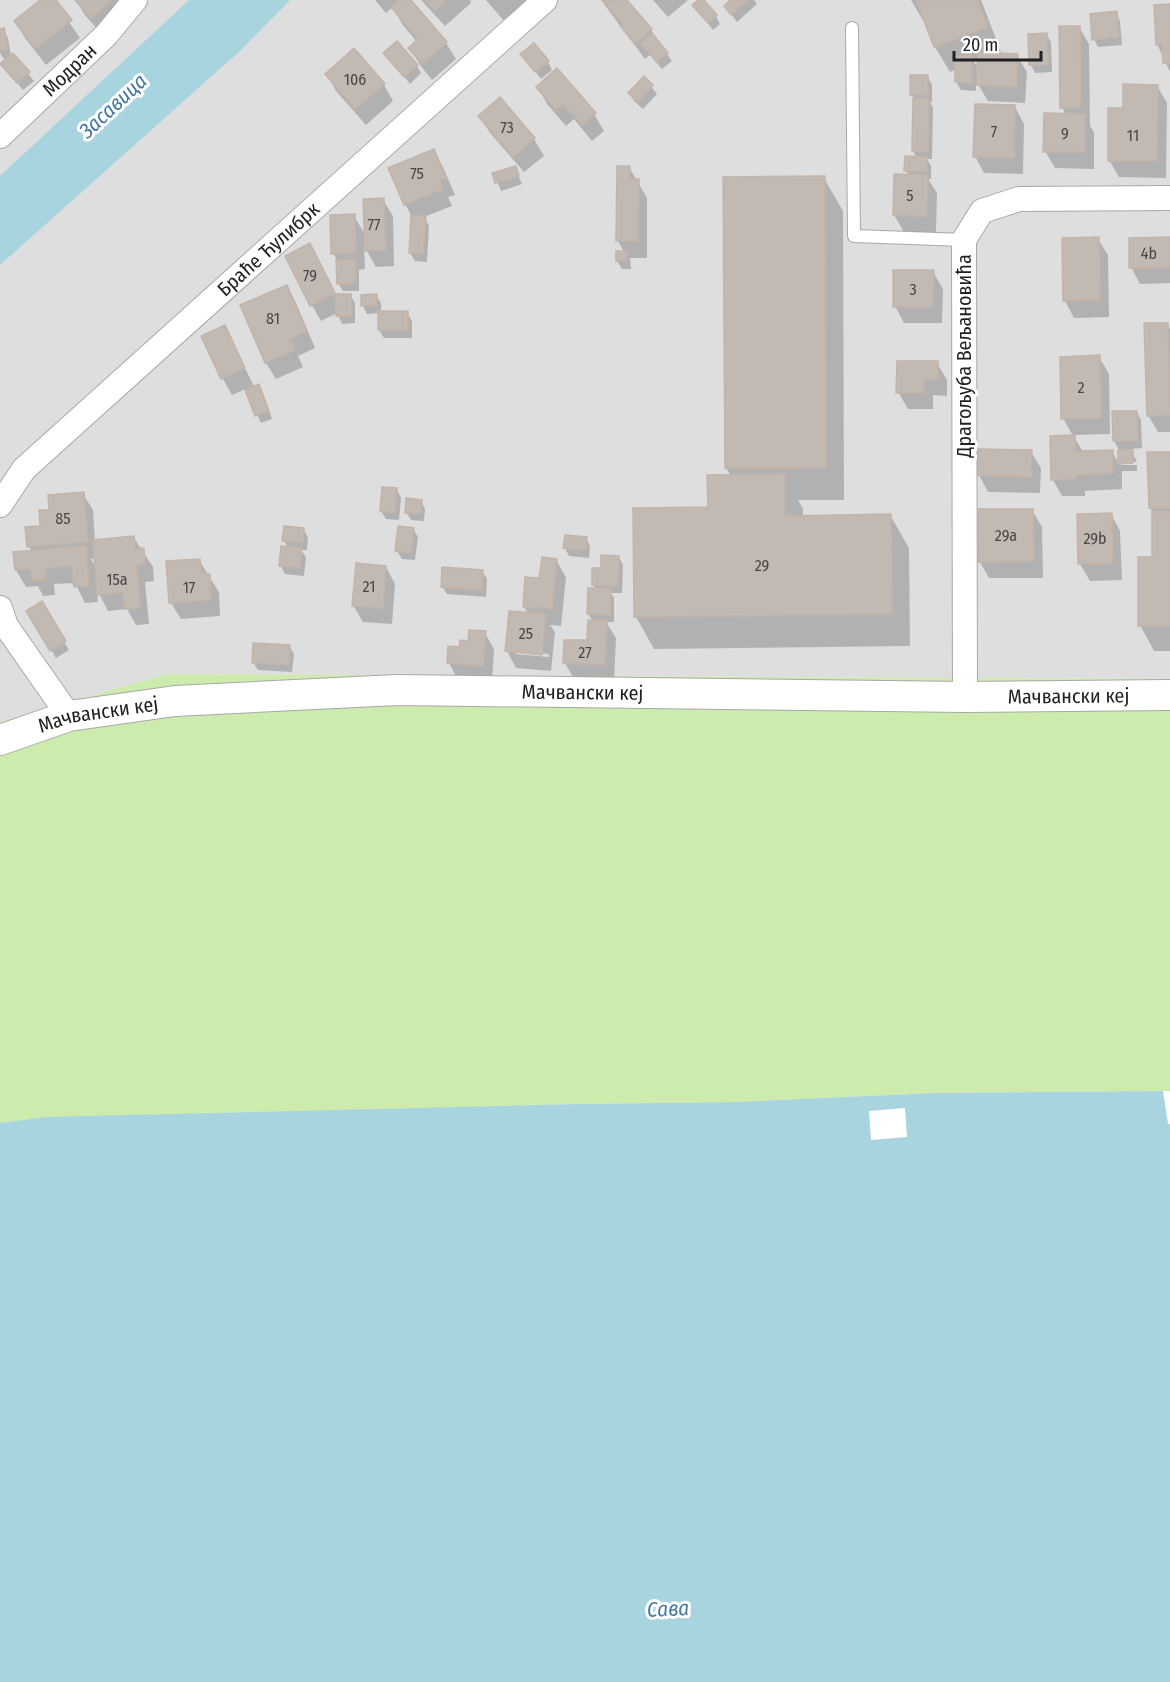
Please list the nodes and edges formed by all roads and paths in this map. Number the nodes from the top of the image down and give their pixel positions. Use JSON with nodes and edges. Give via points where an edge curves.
{"nodes":[{"id":1,"x":135,"y":0,"type":"edge"},
{"id":2,"x":545,"y":0,"type":"edge"},
{"id":3,"x":852,"y":28,"type":"dead end"},
{"id":4,"x":0,"y":136,"type":"edge"},
{"id":5,"x":1170,"y":198,"type":"edge"},
{"id":6,"x":964,"y":240,"type":"junction"},
{"id":7,"x":0,"y":505,"type":"edge"},
{"id":8,"x":0,"y":608,"type":"edge"},
{"id":9,"x":1170,"y":695,"type":"edge"},
{"id":10,"x":965,"y":697,"type":"junction"},
{"id":11,"x":69,"y":716,"type":"junction"},
{"id":12,"x":0,"y":740,"type":"edge"}],
"edges":[{"from":1,"to":4,"type":"street","name":"Модран","via":[[106,35]]},
{"from":2,"to":7,"type":"street","name":"Браће Ћулибрк","via":[[24,469]]},
{"from":3,"to":6,"type":"lane","via":[[854,236]]},
{"from":5,"to":6,"type":"street","name":"Драгољуба Вељановића","via":[[1019,199],[982,211]]},
{"from":6,"to":10,"type":"street","name":"Драгољуба Вељановића"},
{"from":8,"to":11,"type":"street","via":[[6,626]]},
{"from":9,"to":10,"type":"street","name":"Мачвански кеј"},
{"from":10,"to":11,"type":"street","name":"Мачвански кеј","via":[[397,690],[175,701]]},
{"from":11,"to":12,"type":"street","name":"Мачвански кеј"}]}
